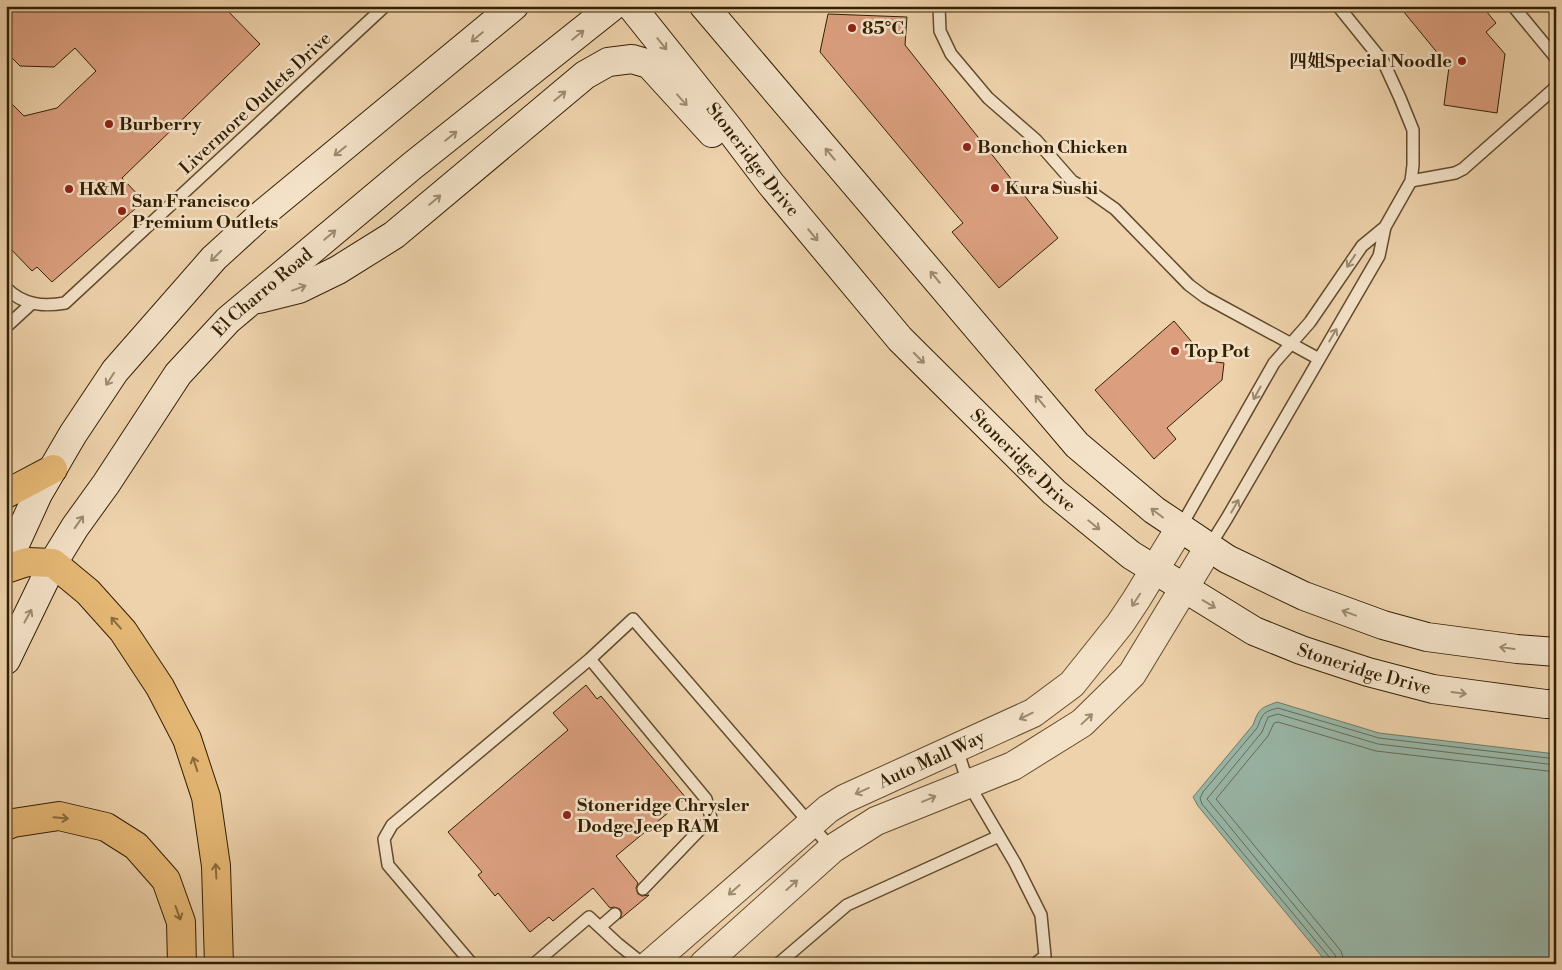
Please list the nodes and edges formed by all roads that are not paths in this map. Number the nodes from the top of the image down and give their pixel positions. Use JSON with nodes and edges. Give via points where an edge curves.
{"nodes":[{"id":1,"x":385,"y":6,"type":"edge"},
{"id":2,"x":514,"y":6,"type":"edge"},
{"id":3,"x":613,"y":6,"type":"edge"},
{"id":4,"x":631,"y":6,"type":"edge"},
{"id":5,"x":704,"y":6,"type":"edge"},
{"id":6,"x":939,"y":6,"type":"edge"},
{"id":7,"x":1338,"y":6,"type":"edge"},
{"id":8,"x":1513,"y":6,"type":"edge"},
{"id":9,"x":1556,"y":58,"type":"edge"},
{"id":10,"x":1556,"y":87,"type":"edge"},
{"id":11,"x":1411,"y":181,"type":"junction"},
{"id":12,"x":771,"y":184,"type":"junction"},
{"id":13,"x":1385,"y":227,"type":"junction"},
{"id":14,"x":6,"y":288,"type":"edge"},
{"id":15,"x":252,"y":300,"type":"junction"},
{"id":16,"x":31,"y":304,"type":"junction"},
{"id":17,"x":6,"y":328,"type":"edge"},
{"id":18,"x":1291,"y":344,"type":"junction"},
{"id":19,"x":1319,"y":359,"type":"junction"},
{"id":20,"x":52,"y":469,"type":"junction"},
{"id":21,"x":6,"y":494,"type":"edge"},
{"id":22,"x":1180,"y":528,"type":"junction"},
{"id":23,"x":1209,"y":547,"type":"junction"},
{"id":24,"x":53,"y":563,"type":"junction"},
{"id":25,"x":6,"y":564,"type":"edge"},
{"id":26,"x":6,"y":568,"type":"edge"},
{"id":27,"x":1154,"y":570,"type":"junction"},
{"id":28,"x":1184,"y":588,"type":"junction"},
{"id":29,"x":1556,"y":652,"type":"edge"},
{"id":30,"x":590,"y":659,"type":"junction"},
{"id":31,"x":6,"y":660,"type":"edge"},
{"id":32,"x":1556,"y":704,"type":"edge"},
{"id":33,"x":957,"y":749,"type":"junction"},
{"id":34,"x":968,"y":783,"type":"junction"},
{"id":35,"x":810,"y":825,"type":"junction"},
{"id":36,"x":6,"y":826,"type":"edge"},
{"id":37,"x":999,"y":836,"type":"junction"},
{"id":38,"x":832,"y":849,"type":"junction"},
{"id":39,"x":643,"y":889,"type":"dead end"},
{"id":40,"x":615,"y":914,"type":"dead end"},
{"id":41,"x":600,"y":926,"type":"junction"},
{"id":42,"x":182,"y":964,"type":"edge"},
{"id":43,"x":219,"y":964,"type":"edge"},
{"id":44,"x":472,"y":964,"type":"edge"},
{"id":45,"x":534,"y":964,"type":"edge"},
{"id":46,"x":643,"y":964,"type":"edge"},
{"id":47,"x":650,"y":964,"type":"edge"},
{"id":48,"x":704,"y":964,"type":"edge"},
{"id":49,"x":778,"y":964,"type":"edge"},
{"id":50,"x":1035,"y":964,"type":"edge"}],
"edges":[{"from":1,"to":16,"type":"lane","name":"Livermore Outlets Drive","via":[[65,303],[50,306]]},
{"from":2,"to":20,"type":"main road","one_way":true,"via":[[260,216],[214,258],[115,372]]},
{"from":15,"to":3,"type":"main road","name":"El Charro Road","one_way":true,"via":[[412,166]]},
{"from":4,"to":12,"type":"main road","name":"Stoneridge Drive","one_way":true},
{"from":22,"to":5,"type":"main road","one_way":true,"via":[[1077,445]]},
{"from":6,"to":18,"type":"lane","via":[[940,31],[951,54],[988,98],[1036,140],[1072,181],[1115,209],[1189,285]]},
{"from":7,"to":11,"type":"lane","via":[[1384,62],[1400,98],[1413,130]]},
{"from":8,"to":9,"type":"lane"},
{"from":10,"to":11,"type":"lane","via":[[1463,169],[1455,174]]},
{"from":11,"to":13,"type":"lane"},
{"from":15,"to":12,"type":"main road","one_way":true,"via":[[299,289],[338,270],[394,235],[585,75],[608,62],[632,59],[648,64],[706,128]]},
{"from":12,"to":27,"type":"main road","name":"Stoneridge Drive","one_way":true,"via":[[900,339],[1054,492]]},
{"from":13,"to":18,"type":"lane","one_way":true,"via":[[1362,246]]},
{"from":19,"to":13,"type":"lane","one_way":true,"via":[[1379,256]]},
{"from":14,"to":16,"type":"lane","name":"Livermore Outlets Drive"},
{"from":24,"to":15,"type":"main road","name":"El Charro Road","one_way":true,"via":[[178,374],[228,320]]},
{"from":16,"to":17,"type":"lane"},
{"from":18,"to":19,"type":"lane"},
{"from":18,"to":22,"type":"lane","one_way":true,"via":[[1274,363]]},
{"from":23,"to":19,"type":"lane","one_way":true},
{"from":20,"to":21,"type":"highway"},
{"from":20,"to":25,"type":"main road"},
{"from":22,"to":23,"type":"main road"},
{"from":22,"to":27,"type":"main road","name":"Auto Mall Way"},
{"from":23,"to":28,"type":"main road","name":"Auto Mall Way"},
{"from":29,"to":23,"type":"main road","one_way":true,"via":[[1427,637],[1383,625],[1304,596]]},
{"from":24,"to":26,"type":"highway","via":[[27,562]]},
{"from":31,"to":24,"type":"main road","name":"El Charro Road","one_way":true},
{"from":43,"to":24,"type":"highway","one_way":true,"via":[[216,866],[206,797],[187,740],[160,687],[123,631],[88,592]]},
{"from":27,"to":28,"type":"main road","name":"Stoneridge Drive"},
{"from":27,"to":33,"type":"main road","name":"Auto Mall Way","one_way":true,"via":[[1120,624],[1072,684],[1032,713]]},
{"from":28,"to":32,"type":"main road","name":"Stoneridge Drive","one_way":true,"via":[[1254,631],[1368,672],[1432,689]]},
{"from":34,"to":28,"type":"main road","name":"Auto Mall Way","one_way":true,"via":[[1013,766],[1082,723],[1132,674]]},
{"from":30,"to":35,"type":"lane","via":[[633,619]]},
{"from":30,"to":39,"type":"lane","via":[[706,800],[711,818]]},
{"from":30,"to":44,"type":"lane","via":[[392,825],[384,839],[388,865]]},
{"from":33,"to":34,"type":"lane"},
{"from":33,"to":35,"type":"main road","name":"Auto Mall Way","one_way":true,"via":[[844,799]]},
{"from":34,"to":37,"type":"lane"},
{"from":38,"to":34,"type":"main road","name":"Auto Mall Way","one_way":true,"via":[[876,821]]},
{"from":35,"to":38,"type":"lane"},
{"from":35,"to":47,"type":"main road","name":"Auto Mall Way","one_way":true},
{"from":36,"to":42,"type":"highway","one_way":true,"via":[[58,816],[106,827],[136,846],[166,880],[181,922]]},
{"from":37,"to":49,"type":"lane","via":[[847,905]]},
{"from":37,"to":50,"type":"lane","via":[[1041,915],[1045,956]]},
{"from":48,"to":38,"type":"main road","name":"Auto Mall Way","one_way":true},
{"from":40,"to":41,"type":"lane"},
{"from":41,"to":45,"type":"lane","via":[[589,917]]},
{"from":41,"to":46,"type":"lane"}]}
